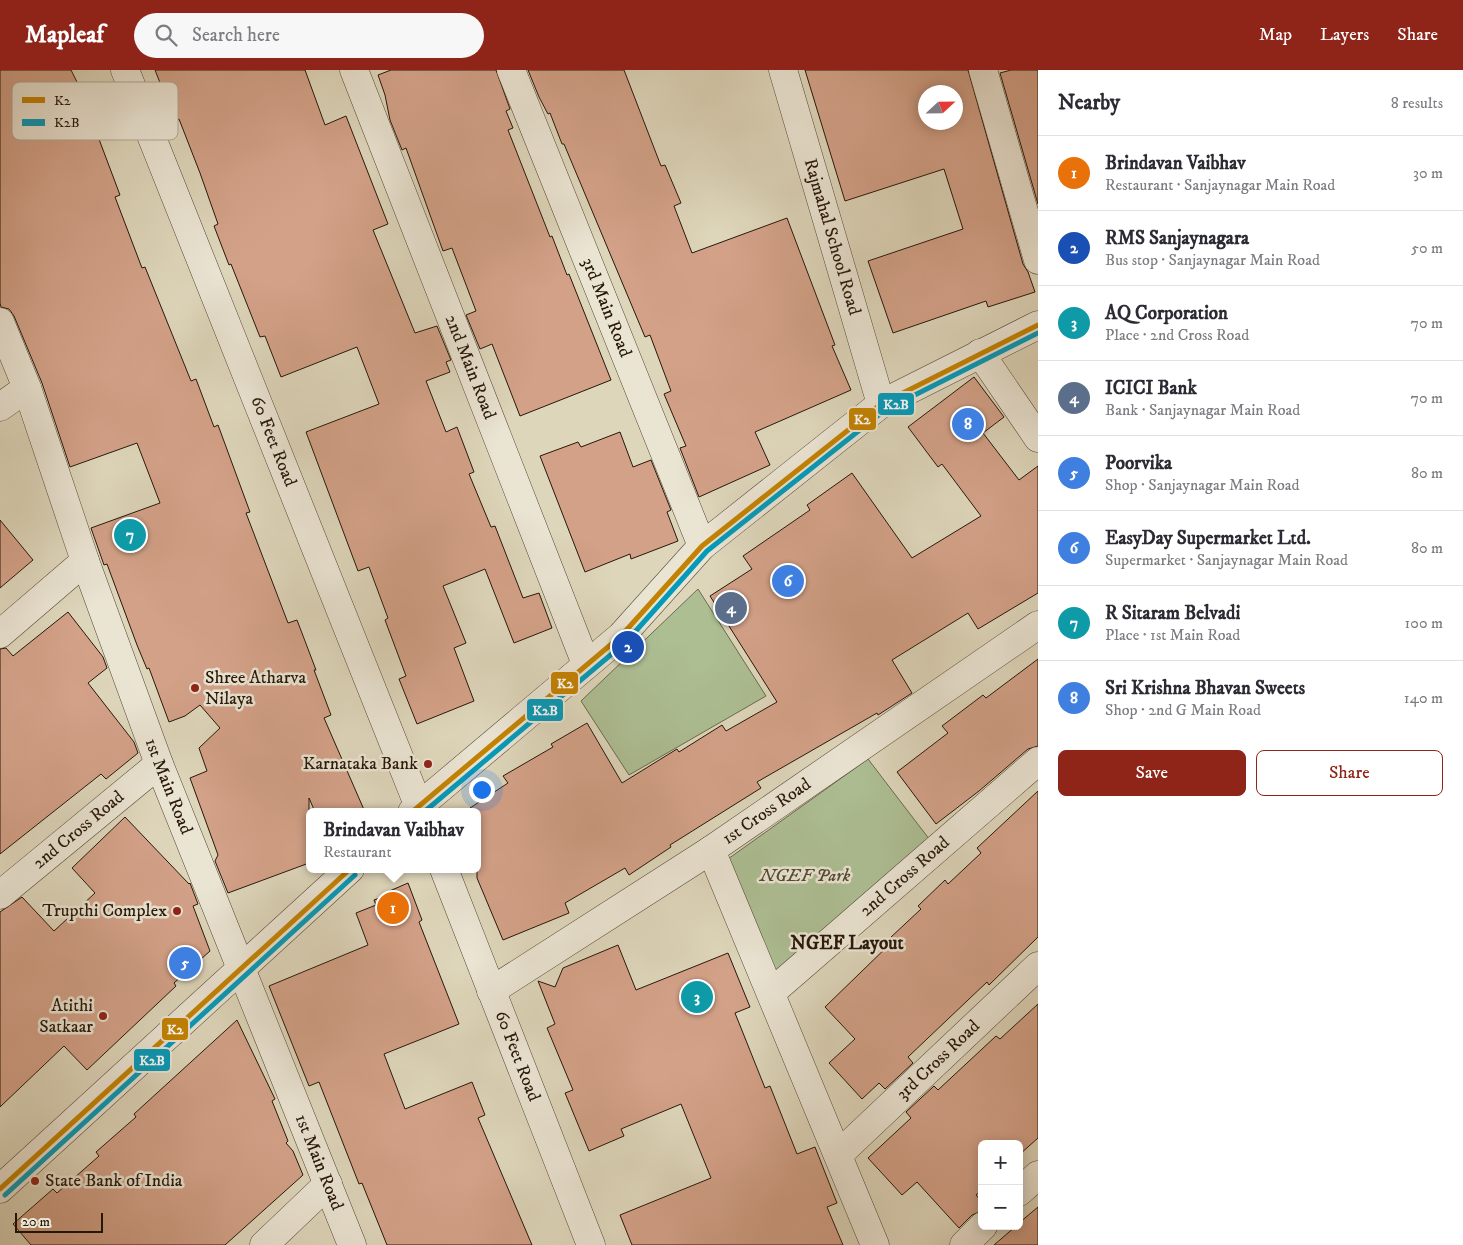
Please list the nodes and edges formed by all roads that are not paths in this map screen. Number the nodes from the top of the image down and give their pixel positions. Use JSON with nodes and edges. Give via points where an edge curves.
{"nodes":[{"id":1,"x":126,"y":70,"type":"edge"},
{"id":2,"x":354,"y":70,"type":"edge"},
{"id":3,"x":511,"y":70,"type":"edge"},
{"id":4,"x":783,"y":70,"type":"edge"},
{"id":5,"x":983,"y":70,"type":"edge"},
{"id":6,"x":131,"y":82,"type":"edge"},
{"id":7,"x":154,"y":140,"type":"edge"},
{"id":8,"x":1038,"y":260,"type":"edge"},
{"id":9,"x":0,"y":322,"type":"edge"},
{"id":10,"x":1038,"y":325,"type":"edge"},
{"id":11,"x":980,"y":353,"type":"junction"},
{"id":12,"x":27,"y":388,"type":"junction"},
{"id":13,"x":882,"y":404,"type":"junction"},
{"id":14,"x":0,"y":407,"type":"edge"},
{"id":15,"x":1038,"y":438,"type":"edge"},
{"id":16,"x":702,"y":546,"type":"junction"},
{"id":17,"x":84,"y":561,"type":"junction"},
{"id":18,"x":1038,"y":625,"type":"edge"},
{"id":19,"x":0,"y":634,"type":"edge"},
{"id":20,"x":586,"y":664,"type":"junction"},
{"id":21,"x":1038,"y":761,"type":"edge"},
{"id":22,"x":159,"y":764,"type":"junction"},
{"id":23,"x":416,"y":808,"type":"edge"},
{"id":24,"x":419,"y":808,"type":"edge"},
{"id":25,"x":711,"y":850,"type":"junction"},
{"id":26,"x":346,"y":873,"type":"edge"},
{"id":27,"x":446,"y":873,"type":"edge"},
{"id":28,"x":0,"y":895,"type":"edge"},
{"id":29,"x":1038,"y":966,"type":"edge"},
{"id":30,"x":240,"y":970,"type":"junction"},
{"id":31,"x":491,"y":991,"type":"junction"},
{"id":32,"x":772,"y":992,"type":"junction"},
{"id":33,"x":838,"y":1155,"type":"junction"},
{"id":34,"x":1038,"y":1174,"type":"edge"},
{"id":35,"x":328,"y":1184,"type":"junction"},
{"id":36,"x":1023,"y":1188,"type":"edge"},
{"id":37,"x":0,"y":1189,"type":"edge"},
{"id":38,"x":979,"y":1230,"type":"edge"},
{"id":39,"x":264,"y":1245,"type":"edge"},
{"id":40,"x":352,"y":1245,"type":"edge"},
{"id":41,"x":591,"y":1245,"type":"edge"},
{"id":42,"x":875,"y":1245,"type":"edge"},
{"id":43,"x":964,"y":1245,"type":"edge"}],
"edges":[{"from":1,"to":6,"type":"street","name":"60 Feet Road"},
{"from":2,"to":20,"type":"street","name":"2nd Main Road"},
{"from":3,"to":16,"type":"street","name":"3rd Main Road"},
{"from":4,"to":13,"type":"street","name":"Rajmahal School Road"},
{"from":5,"to":8,"type":"street"},
{"from":7,"to":23,"type":"street","name":"60 Feet Road"},
{"from":9,"to":12,"type":"street","name":"1st Main Road"},
{"from":10,"to":11,"type":"street"},
{"from":11,"to":13,"type":"street"},
{"from":11,"to":15,"type":"street"},
{"from":12,"to":14,"type":"street"},
{"from":12,"to":17,"type":"street","name":"1st Main Road"},
{"from":13,"to":16,"type":"street"},
{"from":16,"to":20,"type":"street","via":[[634,623]]},
{"from":17,"to":19,"type":"street"},
{"from":17,"to":22,"type":"street","name":"1st Main Road"},
{"from":18,"to":25,"type":"street","name":"1st Cross Road"},
{"from":20,"to":24,"type":"street"},
{"from":21,"to":32,"type":"street","name":"2nd Cross Road"},
{"from":22,"to":28,"type":"street","name":"2nd Cross Road"},
{"from":22,"to":30,"type":"street","name":"1st Main Road"},
{"from":25,"to":31,"type":"street","name":"1st Cross Road"},
{"from":25,"to":32,"type":"street"},
{"from":26,"to":30,"type":"street"},
{"from":27,"to":31,"type":"street","name":"60 Feet Road"},
{"from":29,"to":33,"type":"street","name":"3rd Cross Road"},
{"from":30,"to":35,"type":"street","name":"1st Main Road"},
{"from":30,"to":37,"type":"street"},
{"from":31,"to":41,"type":"street","name":"60 Feet Road"},
{"from":32,"to":33,"type":"street"},
{"from":33,"to":42,"type":"street"},
{"from":34,"to":36,"type":"street"},
{"from":35,"to":39,"type":"street"},
{"from":35,"to":40,"type":"street","name":"1st Main Road"},
{"from":38,"to":43,"type":"street"}]}
